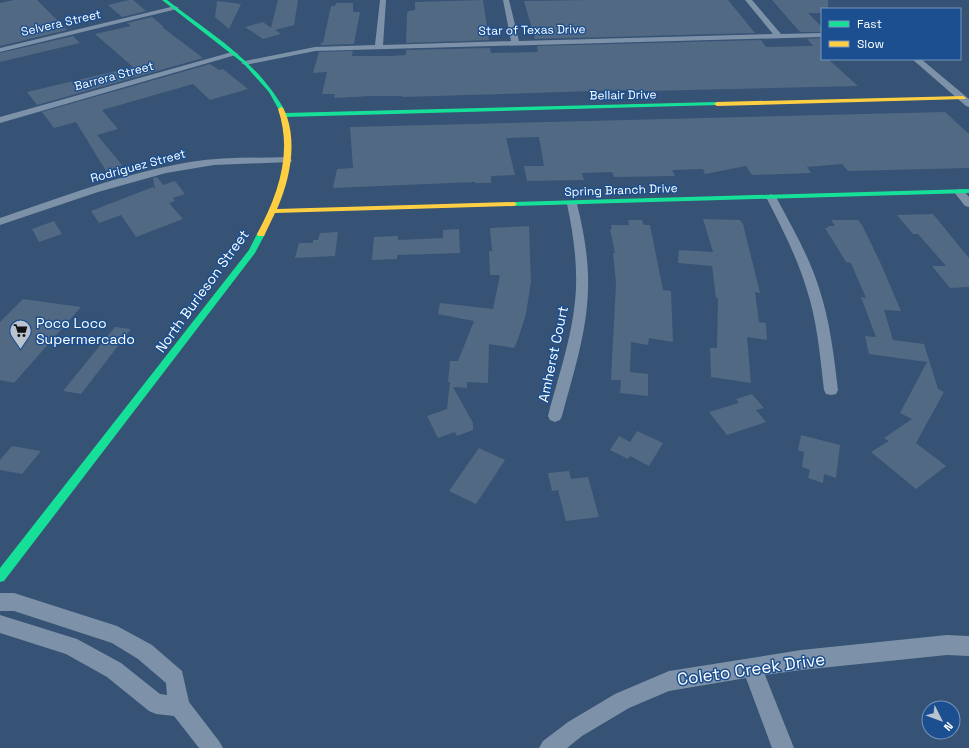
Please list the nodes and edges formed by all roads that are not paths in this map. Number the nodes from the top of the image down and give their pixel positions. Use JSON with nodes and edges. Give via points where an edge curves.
{"nodes":[{"id":1,"x":164,"y":0,"type":"edge"},
{"id":2,"x":383,"y":0,"type":"edge"},
{"id":3,"x":506,"y":0,"type":"edge"},
{"id":4,"x":748,"y":0,"type":"edge"},
{"id":5,"x":175,"y":8,"type":"junction"},
{"id":6,"x":821,"y":34,"type":"edge"},
{"id":7,"x":779,"y":36,"type":"junction"},
{"id":8,"x":515,"y":42,"type":"junction"},
{"id":9,"x":379,"y":46,"type":"junction"},
{"id":10,"x":0,"y":50,"type":"edge"},
{"id":11,"x":235,"y":54,"type":"junction"},
{"id":12,"x":917,"y":60,"type":"edge"},
{"id":13,"x":245,"y":63,"type":"junction"},
{"id":14,"x":966,"y":101,"type":"edge"},
{"id":15,"x":284,"y":115,"type":"junction"},
{"id":16,"x":0,"y":120,"type":"edge"},
{"id":17,"x":287,"y":160,"type":"junction"},
{"id":18,"x":964,"y":192,"type":"edge"},
{"id":19,"x":771,"y":197,"type":"junction"},
{"id":20,"x":572,"y":204,"type":"junction"},
{"id":21,"x":969,"y":204,"type":"edge"},
{"id":22,"x":273,"y":211,"type":"junction"},
{"id":23,"x":0,"y":222,"type":"edge"},
{"id":24,"x":831,"y":390,"type":"dead end"},
{"id":25,"x":555,"y":416,"type":"dead end"},
{"id":26,"x":0,"y":577,"type":"edge"},
{"id":27,"x":0,"y":602,"type":"edge"},
{"id":28,"x":0,"y":624,"type":"edge"},
{"id":29,"x":969,"y":646,"type":"edge"},
{"id":30,"x":752,"y":668,"type":"junction"},
{"id":31,"x":179,"y":706,"type":"junction"},
{"id":32,"x":212,"y":748,"type":"edge"},
{"id":33,"x":550,"y":748,"type":"edge"},
{"id":34,"x":783,"y":748,"type":"edge"}],
"edges":[{"from":1,"to":5,"type":"street","name":"North Burleson Street"},
{"from":2,"to":9,"type":"street"},
{"from":3,"to":8,"type":"street"},
{"from":4,"to":7,"type":"street"},
{"from":5,"to":10,"type":"street","name":"Selvera Street"},
{"from":5,"to":11,"type":"street","name":"North Burleson Street"},
{"from":6,"to":7,"type":"street","name":"Star of Texas Drive"},
{"from":7,"to":8,"type":"street","name":"Star of Texas Drive"},
{"from":8,"to":9,"type":"street","name":"Star of Texas Drive"},
{"from":9,"to":13,"type":"street","name":"Star of Texas Drive","via":[[315,49]]},
{"from":11,"to":13,"type":"street","name":"North Burleson Street"},
{"from":11,"to":16,"type":"street","name":"Barrera Street"},
{"from":12,"to":14,"type":"street"},
{"from":13,"to":15,"type":"street","name":"North Burleson Street","via":[[262,80]]},
{"from":14,"to":15,"type":"street","name":"Bellair Drive"},
{"from":15,"to":17,"type":"street","name":"North Burleson Street"},
{"from":17,"to":22,"type":"street","name":"North Burleson Street"},
{"from":17,"to":23,"type":"street","name":"Rodriguez Street","via":[[210,163],[168,169]]},
{"from":18,"to":19,"type":"street","name":"Spring Branch Drive"},
{"from":18,"to":21,"type":"street"},
{"from":19,"to":20,"type":"street","name":"Spring Branch Drive"},
{"from":19,"to":24,"type":"street","via":[[809,275],[828,356]]},
{"from":20,"to":22,"type":"street","name":"Spring Branch Drive"},
{"from":20,"to":25,"type":"street","name":"Amherst Court","via":[[580,238],[580,308]]},
{"from":22,"to":26,"type":"street","name":"North Burleson Street","via":[[252,251]]},
{"from":27,"to":31,"type":"street","via":[[14,602],[117,636],[145,652],[175,678]]},
{"from":28,"to":31,"type":"street","via":[[70,646],[114,670],[156,704]]},
{"from":29,"to":30,"type":"street","name":"Coleto Creek Drive","via":[[947,645],[801,660]]},
{"from":30,"to":33,"type":"street","name":"Coleto Creek Drive","via":[[669,681],[622,702],[575,729]]},
{"from":30,"to":34,"type":"street"},
{"from":31,"to":32,"type":"street"}]}
